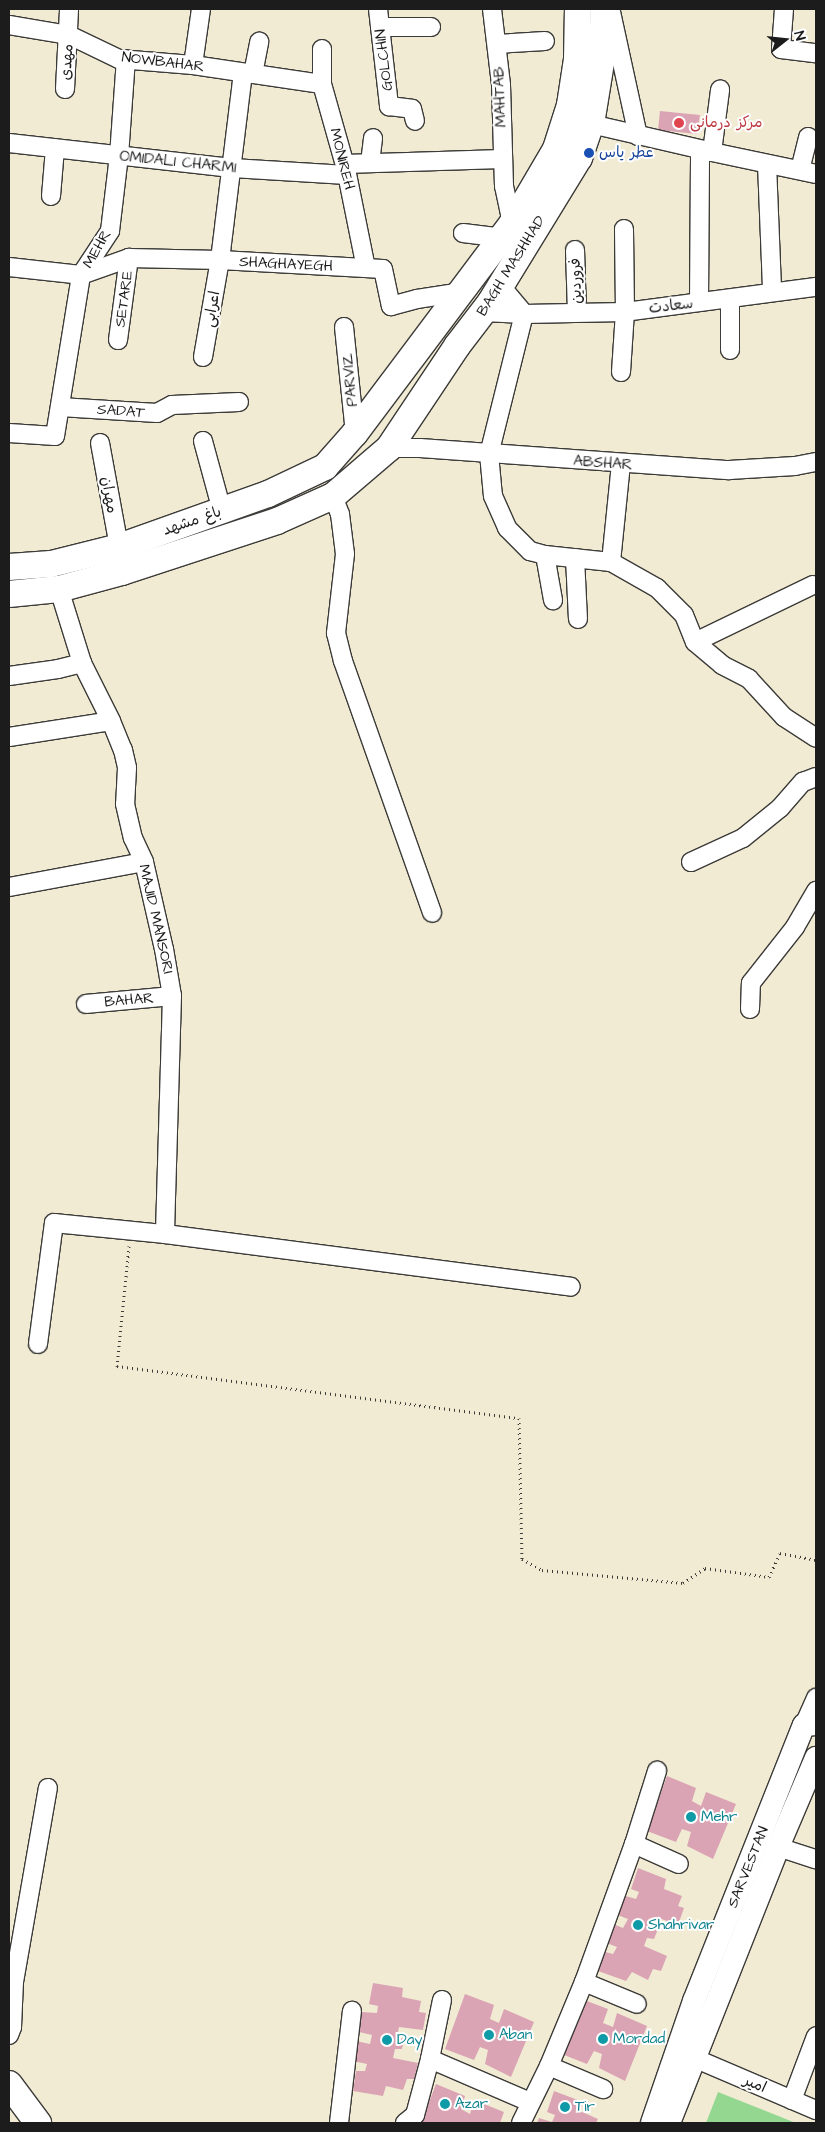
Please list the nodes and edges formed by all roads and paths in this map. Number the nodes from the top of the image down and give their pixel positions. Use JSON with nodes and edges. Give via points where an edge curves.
{"nodes":[{"id":1,"x":69,"y":9,"type":"edge"},
{"id":2,"x":201,"y":9,"type":"edge"},
{"id":3,"x":378,"y":9,"type":"edge"},
{"id":4,"x":492,"y":9,"type":"edge"},
{"id":5,"x":578,"y":9,"type":"edge"},
{"id":6,"x":604,"y":9,"type":"edge"},
{"id":7,"x":610,"y":9,"type":"edge"},
{"id":8,"x":784,"y":9,"type":"edge"},
{"id":9,"x":9,"y":25,"type":"edge"},
{"id":10,"x":380,"y":27,"type":"junction"},
{"id":11,"x":431,"y":27,"type":"dead end"},
{"id":12,"x":69,"y":35,"type":"junction"},
{"id":13,"x":545,"y":41,"type":"dead end"},
{"id":14,"x":259,"y":42,"type":"dead end"},
{"id":15,"x":497,"y":44,"type":"junction"},
{"id":16,"x":322,"y":49,"type":"dead end"},
{"id":17,"x":816,"y":53,"type":"edge"},
{"id":18,"x":126,"y":59,"type":"junction"},
{"id":19,"x":589,"y":60,"type":"junction"},
{"id":20,"x":193,"y":65,"type":"junction"},
{"id":21,"x":248,"y":73,"type":"junction"},
{"id":22,"x":322,"y":84,"type":"junction"},
{"id":23,"x":65,"y":89,"type":"dead end"},
{"id":24,"x":720,"y":90,"type":"dead end"},
{"id":25,"x":415,"y":121,"type":"dead end"},
{"id":26,"x":591,"y":124,"type":"junction"},
{"id":27,"x":638,"y":136,"type":"junction"},
{"id":28,"x":808,"y":137,"type":"dead end"},
{"id":29,"x":373,"y":138,"type":"dead end"},
{"id":30,"x":9,"y":143,"type":"edge"},
{"id":31,"x":55,"y":148,"type":"junction"},
{"id":32,"x":706,"y":151,"type":"junction"},
{"id":33,"x":119,"y":156,"type":"junction"},
{"id":34,"x":502,"y":159,"type":"junction"},
{"id":35,"x":370,"y":164,"type":"junction"},
{"id":36,"x":767,"y":164,"type":"junction"},
{"id":37,"x":232,"y":168,"type":"junction"},
{"id":38,"x":346,"y":170,"type":"junction"},
{"id":39,"x":808,"y":172,"type":"edge"},
{"id":40,"x":504,"y":186,"type":"junction"},
{"id":41,"x":51,"y":196,"type":"dead end"},
{"id":42,"x":531,"y":196,"type":"junction"},
{"id":43,"x":624,"y":230,"type":"dead end"},
{"id":44,"x":507,"y":231,"type":"junction"},
{"id":45,"x":462,"y":233,"type":"dead end"},
{"id":46,"x":575,"y":250,"type":"dead end"},
{"id":47,"x":129,"y":258,"type":"junction"},
{"id":48,"x":220,"y":260,"type":"junction"},
{"id":49,"x":9,"y":267,"type":"edge"},
{"id":50,"x":366,"y":268,"type":"junction"},
{"id":51,"x":81,"y":275,"type":"junction"},
{"id":52,"x":500,"y":284,"type":"junction"},
{"id":53,"x":816,"y":287,"type":"edge"},
{"id":54,"x":772,"y":291,"type":"junction"},
{"id":55,"x":462,"y":292,"type":"junction"},
{"id":56,"x":730,"y":299,"type":"junction"},
{"id":57,"x":699,"y":302,"type":"junction"},
{"id":58,"x":483,"y":312,"type":"junction"},
{"id":59,"x":577,"y":312,"type":"junction"},
{"id":60,"x":625,"y":312,"type":"junction"},
{"id":61,"x":524,"y":314,"type":"junction"},
{"id":62,"x":344,"y":326,"type":"dead end"},
{"id":63,"x":433,"y":330,"type":"junction"},
{"id":64,"x":118,"y":340,"type":"dead end"},
{"id":65,"x":457,"y":346,"type":"junction"},
{"id":66,"x":730,"y":350,"type":"dead end"},
{"id":67,"x":203,"y":357,"type":"dead end"},
{"id":68,"x":406,"y":366,"type":"junction"},
{"id":69,"x":621,"y":372,"type":"dead end"},
{"id":70,"x":432,"y":384,"type":"junction"},
{"id":71,"x":239,"y":402,"type":"dead end"},
{"id":72,"x":60,"y":407,"type":"junction"},
{"id":73,"x":9,"y":433,"type":"edge"},
{"id":74,"x":355,"y":433,"type":"junction"},
{"id":75,"x":204,"y":442,"type":"dead end"},
{"id":76,"x":100,"y":443,"type":"dead end"},
{"id":77,"x":389,"y":448,"type":"junction"},
{"id":78,"x":490,"y":454,"type":"junction"},
{"id":79,"x":816,"y":462,"type":"edge"},
{"id":80,"x":620,"y":464,"type":"junction"},
{"id":81,"x":333,"y":496,"type":"junction"},
{"id":82,"x":222,"y":511,"type":"junction"},
{"id":83,"x":119,"y":547,"type":"junction"},
{"id":84,"x":545,"y":555,"type":"junction"},
{"id":85,"x":575,"y":558,"type":"junction"},
{"id":86,"x":611,"y":562,"type":"junction"},
{"id":87,"x":10,"y":563,"type":"edge"},
{"id":88,"x":814,"y":585,"type":"dead end"},
{"id":89,"x":58,"y":589,"type":"junction"},
{"id":90,"x":9,"y":594,"type":"edge"},
{"id":91,"x":553,"y":600,"type":"dead end"},
{"id":92,"x":578,"y":619,"type":"dead end"},
{"id":93,"x":695,"y":642,"type":"junction"},
{"id":94,"x":82,"y":663,"type":"junction"},
{"id":95,"x":9,"y":676,"type":"edge"},
{"id":96,"x":111,"y":721,"type":"junction"},
{"id":97,"x":9,"y":737,"type":"edge"},
{"id":98,"x":816,"y":738,"type":"edge"},
{"id":99,"x":816,"y":776,"type":"edge"},
{"id":100,"x":144,"y":862,"type":"junction"},
{"id":101,"x":691,"y":862,"type":"dead end"},
{"id":102,"x":9,"y":887,"type":"edge"},
{"id":103,"x":816,"y":891,"type":"edge"},
{"id":104,"x":432,"y":912,"type":"dead end"},
{"id":105,"x":172,"y":996,"type":"junction"},
{"id":106,"x":86,"y":1004,"type":"dead end"},
{"id":107,"x":750,"y":1009,"type":"dead end"},
{"id":108,"x":131,"y":1230,"type":"junction"},
{"id":109,"x":165,"y":1234,"type":"junction"},
{"id":110,"x":571,"y":1287,"type":"dead end"},
{"id":111,"x":38,"y":1344,"type":"dead end"},
{"id":112,"x":816,"y":1560,"type":"edge"},
{"id":113,"x":816,"y":1698,"type":"edge"},
{"id":114,"x":810,"y":1724,"type":"edge"},
{"id":115,"x":816,"y":1758,"type":"edge"},
{"id":116,"x":657,"y":1771,"type":"dead end"},
{"id":117,"x":48,"y":1788,"type":"dead end"},
{"id":118,"x":634,"y":1844,"type":"junction"},
{"id":119,"x":778,"y":1846,"type":"junction"},
{"id":120,"x":816,"y":1859,"type":"edge"},
{"id":121,"x":679,"y":1864,"type":"dead end"},
{"id":122,"x":584,"y":1982,"type":"junction"},
{"id":123,"x":442,"y":2000,"type":"dead end"},
{"id":124,"x":637,"y":2004,"type":"dead end"},
{"id":125,"x":352,"y":2011,"type":"dead end"},
{"id":126,"x":9,"y":2034,"type":"edge"},
{"id":127,"x":816,"y":2036,"type":"edge"},
{"id":128,"x":694,"y":2058,"type":"junction"},
{"id":129,"x":430,"y":2059,"type":"junction"},
{"id":130,"x":548,"y":2066,"type":"junction"},
{"id":131,"x":9,"y":2084,"type":"edge"},
{"id":132,"x":603,"y":2089,"type":"dead end"},
{"id":133,"x":792,"y":2100,"type":"junction"},
{"id":134,"x":530,"y":2102,"type":"junction"},
{"id":135,"x":816,"y":2110,"type":"edge"},
{"id":136,"x":38,"y":2123,"type":"edge"},
{"id":137,"x":341,"y":2123,"type":"edge"},
{"id":138,"x":405,"y":2123,"type":"edge"},
{"id":139,"x":521,"y":2123,"type":"edge"},
{"id":140,"x":652,"y":2123,"type":"edge"},
{"id":141,"x":669,"y":2123,"type":"edge"}],
"edges":[{"from":1,"to":12,"type":"street"},
{"from":2,"to":20,"type":"street"},
{"from":3,"to":10,"type":"street","name":"GOLCHIN"},
{"from":4,"to":15,"type":"street","name":"MAHTAB"},
{"from":5,"to":19,"type":"main road","name":"BAGH MASHHAD"},
{"from":6,"to":19,"type":"main road","name":"BAGH MASHHAD"},
{"from":7,"to":27,"type":"street"},
{"from":8,"to":17,"type":"street","via":[[781,49]]},
{"from":9,"to":12,"type":"street","name":"NOWBAHAR"},
{"from":10,"to":11,"type":"street"},
{"from":10,"to":25,"type":"street","name":"GOLCHIN","via":[[390,106],[412,109]]},
{"from":12,"to":18,"type":"street","name":"NOWBAHAR","via":[[119,59]]},
{"from":12,"to":23,"type":"street","name":"مهدی"},
{"from":13,"to":15,"type":"street"},
{"from":14,"to":21,"type":"street","name":"اعرابی"},
{"from":15,"to":34,"type":"street","name":"MAHTAB"},
{"from":16,"to":22,"type":"street","name":"MONIREH"},
{"from":18,"to":20,"type":"street","name":"NOWBAHAR"},
{"from":18,"to":33,"type":"street","name":"MEHR"},
{"from":19,"to":26,"type":"main road","name":"BAGH MASHHAD"},
{"from":19,"to":42,"type":"main road","name":"BAGH MASHHAD","via":[[556,150]]},
{"from":20,"to":21,"type":"street","name":"NOWBAHAR"},
{"from":21,"to":22,"type":"street","name":"NOWBAHAR"},
{"from":21,"to":37,"type":"street","name":"اعرابی"},
{"from":22,"to":38,"type":"street","name":"MONIREH"},
{"from":24,"to":32,"type":"street"},
{"from":26,"to":27,"type":"street"},
{"from":26,"to":52,"type":"main road","name":"BAGH MASHHAD","via":[[578,158]]},
{"from":27,"to":32,"type":"street"},
{"from":28,"to":39,"type":"street"},
{"from":29,"to":35,"type":"street"},
{"from":30,"to":31,"type":"street","name":"OMIDALI CHARMI"},
{"from":31,"to":33,"type":"street","name":"OMIDALI CHARMI"},
{"from":31,"to":41,"type":"street"},
{"from":32,"to":36,"type":"street"},
{"from":32,"to":57,"type":"street"},
{"from":33,"to":37,"type":"street","name":"OMIDALI CHARMI"},
{"from":33,"to":51,"type":"street","name":"MEHR","via":[[110,231]]},
{"from":34,"to":35,"type":"street"},
{"from":34,"to":40,"type":"street","name":"MAHTAB"},
{"from":35,"to":38,"type":"street"},
{"from":36,"to":39,"type":"street"},
{"from":36,"to":54,"type":"street"},
{"from":37,"to":38,"type":"street","name":"OMIDALI CHARMI"},
{"from":37,"to":48,"type":"street","name":"اعرابی"},
{"from":38,"to":50,"type":"street","name":"MONIREH"},
{"from":40,"to":42,"type":"street"},
{"from":40,"to":44,"type":"street","name":"MAHTAB"},
{"from":42,"to":44,"type":"main road","name":"BAGH MASHHAD"},
{"from":43,"to":60,"type":"street"},
{"from":44,"to":45,"type":"street"},
{"from":44,"to":55,"type":"main road","name":"BAGH MASHHAD"},
{"from":46,"to":59,"type":"street","name":"فروردین"},
{"from":47,"to":48,"type":"street","name":"SHAGHAYEGH"},
{"from":47,"to":51,"type":"street","name":"SHAGHAYEGH"},
{"from":47,"to":64,"type":"street","name":"SETARE"},
{"from":48,"to":50,"type":"street","name":"SHAGHAYEGH"},
{"from":48,"to":67,"type":"street","name":"اعرابی"},
{"from":49,"to":51,"type":"street"},
{"from":50,"to":55,"type":"street","name":"SHAGHAYEGH","via":[[383,269],[391,306]]},
{"from":51,"to":72,"type":"street","name":"MEHR"},
{"from":52,"to":58,"type":"main road","name":"BAGH MASHHAD"},
{"from":52,"to":61,"type":"street"},
{"from":53,"to":54,"type":"street","name":"سعادت"},
{"from":54,"to":56,"type":"street","name":"سعادت"},
{"from":55,"to":63,"type":"main road","name":"BAGH MASHHAD"},
{"from":56,"to":57,"type":"street","name":"سعادت"},
{"from":56,"to":66,"type":"street"},
{"from":57,"to":60,"type":"street","name":"سعادت"},
{"from":58,"to":61,"type":"street","name":"سعادت"},
{"from":58,"to":65,"type":"main road","name":"BAGH MASHHAD"},
{"from":59,"to":60,"type":"street","name":"سعادت"},
{"from":59,"to":61,"type":"street","name":"سعادت"},
{"from":60,"to":69,"type":"street"},
{"from":61,"to":78,"type":"street"},
{"from":62,"to":74,"type":"street","name":"PARVIZ"},
{"from":63,"to":65,"type":"main road","via":[[437,349]]},
{"from":63,"to":68,"type":"main road","name":"BAGH MASHHAD"},
{"from":65,"to":70,"type":"main road","name":"BAGH MASHHAD"},
{"from":68,"to":70,"type":"main road","via":[[418,364],[429,372]]},
{"from":68,"to":74,"type":"main road","name":"BAGH MASHHAD"},
{"from":70,"to":77,"type":"main road","name":"BAGH MASHHAD"},
{"from":71,"to":72,"type":"street","name":"SADAT","via":[[172,405],[157,413]]},
{"from":72,"to":73,"type":"street","name":"MEHR","via":[[56,436]]},
{"from":74,"to":82,"type":"main road","name":"باغ مشهد","via":[[325,467]]},
{"from":75,"to":82,"type":"street"},
{"from":76,"to":83,"type":"street","name":"مهران"},
{"from":77,"to":78,"type":"street","name":"ABSHAR"},
{"from":77,"to":81,"type":"main road","name":"BAGH MASHHAD"},
{"from":78,"to":80,"type":"street","name":"ABSHAR"},
{"from":78,"to":84,"type":"street","via":[[493,496],[507,528],[530,551]]},
{"from":79,"to":80,"type":"street","name":"ABSHAR","via":[[730,470]]},
{"from":80,"to":86,"type":"street"},
{"from":81,"to":89,"type":"main road","name":"باغ مشهد","via":[[277,521],[122,572]]},
{"from":81,"to":104,"type":"street","via":[[340,514],[345,554],[336,633]]},
{"from":82,"to":83,"type":"main road","name":"باغ مشهد"},
{"from":83,"to":87,"type":"main road","name":"باغ مشهد","via":[[51,564]]},
{"from":84,"to":85,"type":"street"},
{"from":84,"to":91,"type":"street"},
{"from":85,"to":86,"type":"street"},
{"from":85,"to":92,"type":"street"},
{"from":86,"to":93,"type":"street","via":[[657,588],[684,615]]},
{"from":88,"to":93,"type":"street"},
{"from":89,"to":90,"type":"main road","name":"باغ مشهد"},
{"from":89,"to":94,"type":"street","name":"MAJID MANSORI"},
{"from":93,"to":98,"type":"street","via":[[722,665],[749,679],[784,717]]},
{"from":94,"to":95,"type":"street"},
{"from":94,"to":96,"type":"street","name":"MAJID MANSORI"},
{"from":96,"to":97,"type":"street"},
{"from":96,"to":100,"type":"street","name":"MAJID MANSORI","via":[[127,768],[125,804],[131,830]]},
{"from":99,"to":101,"type":"street","via":[[803,782],[780,808],[743,838]]},
{"from":100,"to":102,"type":"street"},
{"from":100,"to":105,"type":"street","name":"MAJID MANSORI"},
{"from":103,"to":107,"type":"street","via":[[795,926],[751,984]]},
{"from":105,"to":106,"type":"street","name":"BAHAR"},
{"from":105,"to":109,"type":"street","name":"MAJID MANSORI"},
{"from":108,"to":109,"type":"street"},
{"from":108,"to":111,"type":"street","via":[[54,1223]]},
{"from":108,"to":112,"type":"path","via":[[117,1366],[519,1418],[522,1560],[542,1570],[683,1583],[704,1568],[769,1577],[780,1553]]},
{"from":109,"to":110,"type":"street"},
{"from":113,"to":114,"type":"street","name":"SARVESTAN"},
{"from":114,"to":140,"type":"street","name":"SARVESTAN","via":[[694,2001]]},
{"from":115,"to":119,"type":"street","name":"SARVESTAN"},
{"from":116,"to":118,"type":"street"},
{"from":117,"to":126,"type":"street","via":[[14,1982]]},
{"from":118,"to":121,"type":"street"},
{"from":118,"to":122,"type":"street"},
{"from":119,"to":120,"type":"street"},
{"from":119,"to":128,"type":"street","name":"SARVESTAN"},
{"from":122,"to":124,"type":"street"},
{"from":122,"to":130,"type":"street"},
{"from":123,"to":129,"type":"street"},
{"from":125,"to":137,"type":"street"},
{"from":127,"to":133,"type":"street"},
{"from":128,"to":133,"type":"street","name":"امیر"},
{"from":128,"to":141,"type":"street","name":"SARVESTAN"},
{"from":129,"to":134,"type":"street"},
{"from":129,"to":138,"type":"street","via":[[415,2114]]},
{"from":130,"to":132,"type":"street"},
{"from":130,"to":134,"type":"street"},
{"from":131,"to":136,"type":"main road"},
{"from":133,"to":135,"type":"street","name":"امیر"},
{"from":134,"to":139,"type":"street"}]}
